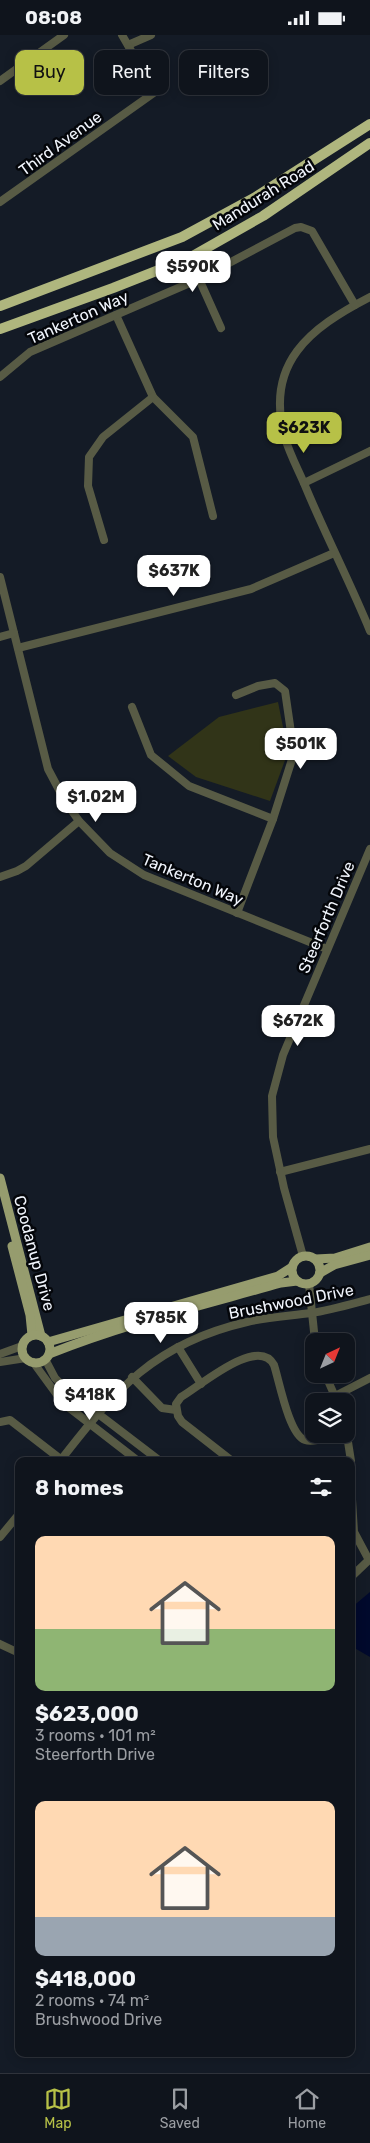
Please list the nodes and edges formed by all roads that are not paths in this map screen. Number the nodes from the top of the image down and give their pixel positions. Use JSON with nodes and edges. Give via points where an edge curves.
{"nodes":[{"id":1,"x":64,"y":35,"type":"edge"},
{"id":2,"x":122,"y":35,"type":"edge"},
{"id":3,"x":151,"y":35,"type":"edge"},
{"id":4,"x":128,"y":45,"type":"junction"},
{"id":5,"x":0,"y":81,"type":"edge"},
{"id":6,"x":370,"y":124,"type":"edge"},
{"id":7,"x":370,"y":143,"type":"edge"},
{"id":8,"x":0,"y":203,"type":"edge"},
{"id":9,"x":199,"y":279,"type":"junction"},
{"id":10,"x":370,"y":297,"type":"edge"},
{"id":11,"x":355,"y":305,"type":"junction"},
{"id":12,"x":0,"y":306,"type":"edge"},
{"id":13,"x":116,"y":315,"type":"junction"},
{"id":14,"x":221,"y":328,"type":"dead end"},
{"id":15,"x":0,"y":329,"type":"edge"},
{"id":16,"x":0,"y":377,"type":"edge"},
{"id":17,"x":153,"y":397,"type":"junction"},
{"id":18,"x":370,"y":451,"type":"edge"},
{"id":19,"x":304,"y":483,"type":"junction"},
{"id":20,"x":213,"y":516,"type":"dead end"},
{"id":21,"x":104,"y":540,"type":"dead end"},
{"id":22,"x":334,"y":553,"type":"junction"},
{"id":23,"x":0,"y":581,"type":"edge"},
{"id":24,"x":370,"y":631,"type":"edge"},
{"id":25,"x":14,"y":633,"type":"junction"},
{"id":26,"x":0,"y":637,"type":"edge"},
{"id":27,"x":18,"y":649,"type":"junction"},
{"id":28,"x":236,"y":695,"type":"dead end"},
{"id":29,"x":132,"y":707,"type":"dead end"},
{"id":30,"x":273,"y":819,"type":"junction"},
{"id":31,"x":79,"y":821,"type":"junction"},
{"id":32,"x":370,"y":849,"type":"edge"},
{"id":33,"x":368,"y":860,"type":"edge"},
{"id":34,"x":0,"y":877,"type":"edge"},
{"id":35,"x":237,"y":913,"type":"junction"},
{"id":36,"x":327,"y":949,"type":"junction"},
{"id":37,"x":370,"y":1149,"type":"edge"},
{"id":38,"x":280,"y":1172,"type":"junction"},
{"id":39,"x":0,"y":1178,"type":"edge"},
{"id":40,"x":0,"y":1199,"type":"edge"},
{"id":41,"x":370,"y":1247,"type":"edge"},
{"id":42,"x":370,"y":1255,"type":"edge"},
{"id":43,"x":303,"y":1256,"type":"junction"},
{"id":44,"x":316,"y":1259,"type":"junction"},
{"id":45,"x":292,"y":1267,"type":"junction"},
{"id":46,"x":320,"y":1273,"type":"junction"},
{"id":47,"x":297,"y":1281,"type":"junction"},
{"id":48,"x":309,"y":1284,"type":"junction"},
{"id":49,"x":370,"y":1299,"type":"edge"},
{"id":50,"x":312,"y":1313,"type":"junction"},
{"id":51,"x":314,"y":1333,"type":"edge"},
{"id":52,"x":40,"y":1338,"type":"junction"},
{"id":53,"x":22,"y":1347,"type":"junction"},
{"id":54,"x":178,"y":1347,"type":"junction"},
{"id":55,"x":0,"y":1355,"type":"edge"},
{"id":56,"x":47,"y":1356,"type":"junction"},
{"id":57,"x":29,"y":1360,"type":"junction"},
{"id":58,"x":0,"y":1362,"type":"edge"},
{"id":59,"x":132,"y":1377,"type":"junction"},
{"id":60,"x":370,"y":1378,"type":"edge"},
{"id":61,"x":201,"y":1385,"type":"junction"},
{"id":62,"x":346,"y":1393,"type":"edge"},
{"id":63,"x":176,"y":1410,"type":"junction"},
{"id":64,"x":98,"y":1413,"type":"junction"},
{"id":65,"x":0,"y":1421,"type":"edge"},
{"id":66,"x":89,"y":1424,"type":"junction"},
{"id":67,"x":305,"y":1438,"type":"edge"},
{"id":68,"x":347,"y":1443,"type":"edge"},
{"id":69,"x":56,"y":1457,"type":"edge"},
{"id":70,"x":64,"y":1457,"type":"edge"},
{"id":71,"x":133,"y":1457,"type":"edge"},
{"id":72,"x":155,"y":1457,"type":"edge"},
{"id":73,"x":227,"y":1457,"type":"edge"},
{"id":74,"x":350,"y":1457,"type":"edge"},
{"id":75,"x":15,"y":1519,"type":"edge"},
{"id":76,"x":355,"y":1534,"type":"edge"},
{"id":77,"x":0,"y":1537,"type":"edge"},
{"id":78,"x":370,"y":1560,"type":"edge"},
{"id":79,"x":355,"y":1573,"type":"edge"},
{"id":80,"x":0,"y":1644,"type":"edge"},
{"id":81,"x":15,"y":1651,"type":"edge"}],
"edges":[{"from":1,"to":5,"type":"street"},
{"from":2,"to":4,"type":"street","name":"Third Avenue"},
{"from":3,"to":4,"type":"street"},
{"from":4,"to":8,"type":"street","name":"Third Avenue","via":[[155,92]]},
{"from":6,"to":12,"type":"highway","name":"Mandurah Road","via":[[254,197],[182,237]]},
{"from":7,"to":15,"type":"highway","name":"Mandurah Road","via":[[263,216],[189,258]]},
{"from":9,"to":11,"type":"street","name":"Tankerton Way","via":[[301,227],[316,235]]},
{"from":9,"to":13,"type":"street","name":"Tankerton Way"},
{"from":9,"to":14,"type":"street"},
{"from":10,"to":11,"type":"street"},
{"from":11,"to":19,"type":"street","via":[[319,326],[304,341],[283,380],[280,414],[285,439]]},
{"from":13,"to":16,"type":"street","name":"Tankerton Way","via":[[30,352]]},
{"from":13,"to":17,"type":"street"},
{"from":17,"to":20,"type":"street","via":[[193,437]]},
{"from":17,"to":21,"type":"street","via":[[103,437],[89,457],[88,485]]},
{"from":18,"to":19,"type":"street"},
{"from":19,"to":22,"type":"street"},
{"from":22,"to":24,"type":"street"},
{"from":22,"to":27,"type":"street","via":[[251,589]]},
{"from":23,"to":25,"type":"street","name":"Tankerton Way"},
{"from":25,"to":26,"type":"street"},
{"from":25,"to":27,"type":"street","name":"Tankerton Way"},
{"from":27,"to":31,"type":"street","name":"Tankerton Way","via":[[48,769]]},
{"from":28,"to":30,"type":"street","via":[[275,683],[284,691],[294,753]]},
{"from":29,"to":30,"type":"street","via":[[152,755],[189,786]]},
{"from":30,"to":35,"type":"street"},
{"from":31,"to":34,"type":"street","via":[[26,865]]},
{"from":31,"to":35,"type":"street","name":"Tankerton Way","via":[[110,853],[131,867]]},
{"from":32,"to":33,"type":"street","name":"Steerforth Drive"},
{"from":33,"to":36,"type":"street","name":"Steerforth Drive"},
{"from":35,"to":36,"type":"street","name":"Tankerton Way"},
{"from":36,"to":38,"type":"street","name":"Steerforth Drive","via":[[283,1055],[272,1096],[273,1137]]},
{"from":37,"to":38,"type":"street"},
{"from":38,"to":43,"type":"street","name":"Steerforth Drive"},
{"from":39,"to":52,"type":"main road","name":"Coodanup Drive"},
{"from":40,"to":52,"type":"main road","name":"Coodanup Drive","via":[[30,1315]]},
{"from":41,"to":44,"type":"main road","via":[[335,1258]]},
{"from":42,"to":46,"type":"main road","via":[[334,1265]]},
{"from":43,"to":44,"type":"main road"},
{"from":43,"to":45,"type":"main road"},
{"from":44,"to":46,"type":"main road"},
{"from":45,"to":47,"type":"main road"},
{"from":45,"to":52,"type":"main road","via":[[278,1276]]},
{"from":46,"to":48,"type":"main road"},
{"from":47,"to":48,"type":"main road"},
{"from":47,"to":56,"type":"main road","via":[[280,1283],[102,1334]]},
{"from":48,"to":50,"type":"street"},
{"from":49,"to":50,"type":"street","name":"Brushwood Drive"},
{"from":50,"to":51,"type":"street"},
{"from":50,"to":54,"type":"street","name":"Brushwood Drive","via":[[246,1322]]},
{"from":52,"to":53,"type":"main road","via":[[26,1339]]},
{"from":52,"to":56,"type":"main road"},
{"from":53,"to":55,"type":"street"},
{"from":53,"to":57,"type":"main road"},
{"from":54,"to":59,"type":"street","name":"Brushwood Drive"},
{"from":54,"to":61,"type":"street"},
{"from":56,"to":57,"type":"main road"},
{"from":56,"to":64,"type":"street","via":[[55,1378]]},
{"from":57,"to":58,"type":"street"},
{"from":57,"to":66,"type":"street","via":[[63,1403]]},
{"from":59,"to":63,"type":"street","via":[[162,1408]]},
{"from":59,"to":64,"type":"street","name":"Brushwood Drive"},
{"from":60,"to":62,"type":"street"},
{"from":61,"to":63,"type":"street","via":[[178,1400]]},
{"from":61,"to":67,"type":"street","via":[[228,1365],[265,1356],[274,1365],[297,1434]]},
{"from":63,"to":73,"type":"street","via":[[182,1422]]},
{"from":64,"to":66,"type":"street","name":"Brushwood Drive"},
{"from":64,"to":72,"type":"street"},
{"from":65,"to":69,"type":"street","via":[[10,1420]]},
{"from":66,"to":70,"type":"street","name":"Brushwood Drive"},
{"from":66,"to":71,"type":"street"},
{"from":68,"to":74,"type":"street"},
{"from":75,"to":77,"type":"street"},
{"from":76,"to":78,"type":"street"},
{"from":78,"to":79,"type":"street"},
{"from":80,"to":81,"type":"street"}]}
